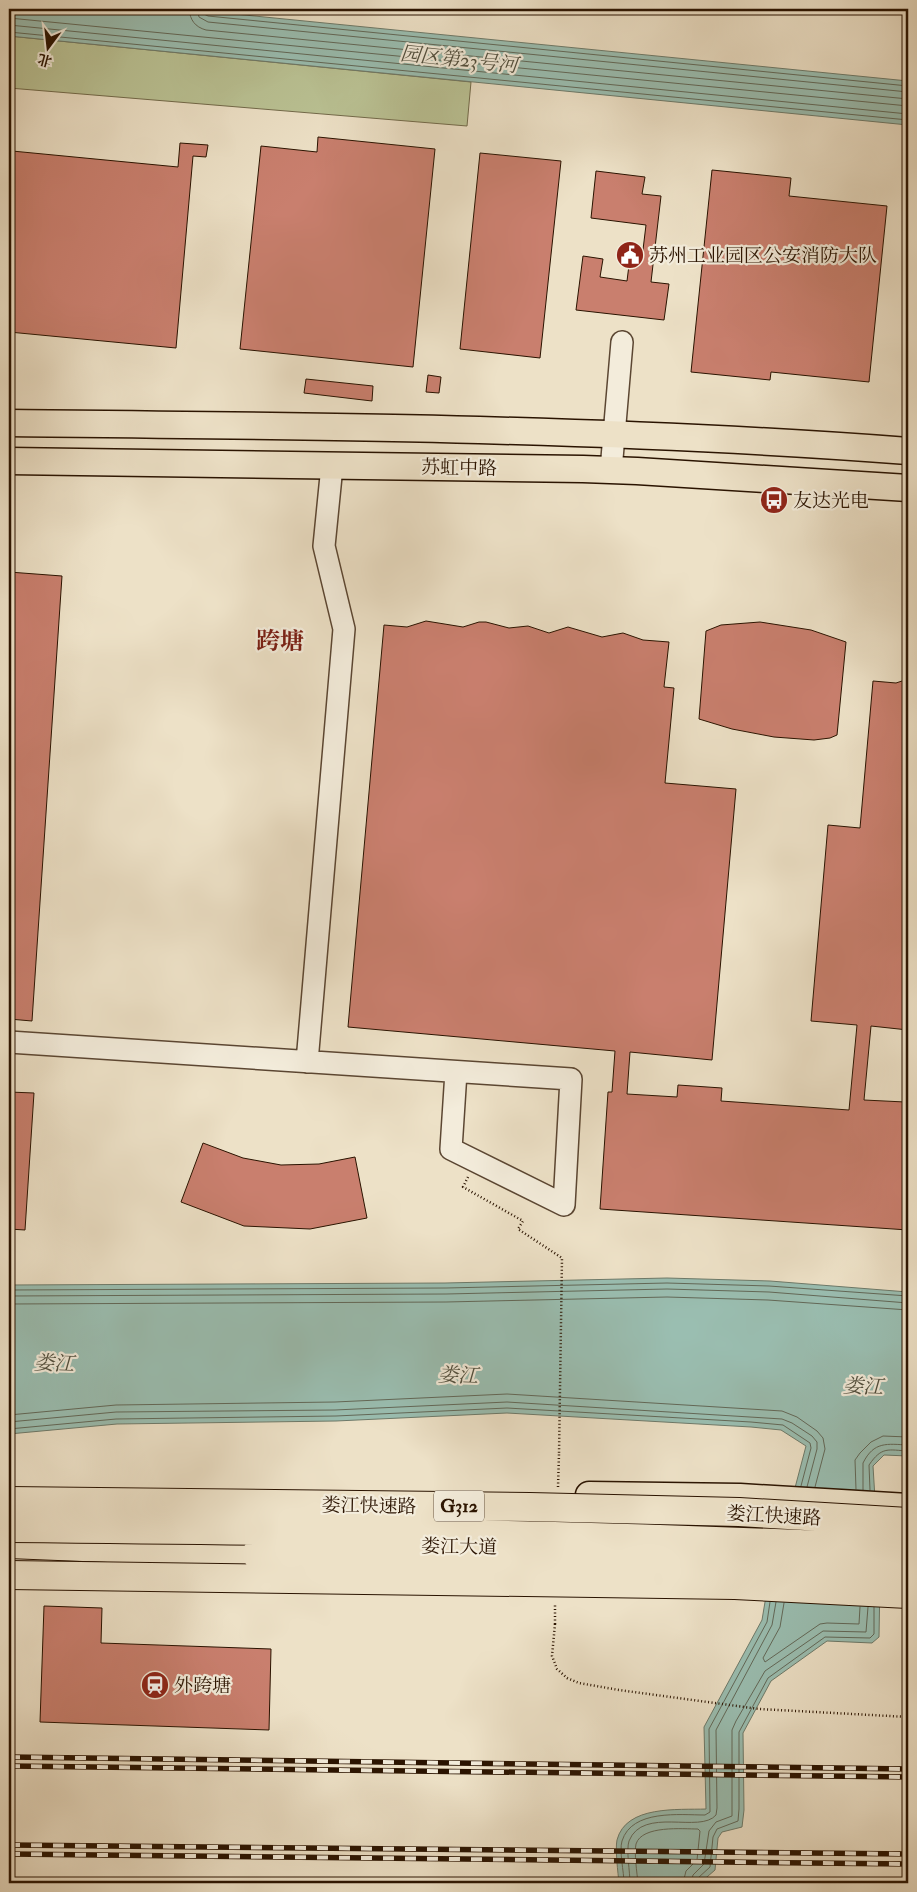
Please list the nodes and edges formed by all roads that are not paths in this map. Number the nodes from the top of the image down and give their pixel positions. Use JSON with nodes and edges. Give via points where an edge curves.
{"nodes":[{"id":1,"x":622,"y":342,"type":"dead end"},
{"id":2,"x":9,"y":423,"type":"edge"},
{"id":3,"x":614,"y":435,"type":"junction"},
{"id":4,"x":908,"y":451,"type":"edge"},
{"id":5,"x":9,"y":461,"type":"edge"},
{"id":6,"x":332,"y":466,"type":"junction"},
{"id":7,"x":611,"y":470,"type":"junction"},
{"id":8,"x":908,"y":488,"type":"edge"},
{"id":9,"x":9,"y":1042,"type":"edge"},
{"id":10,"x":307,"y":1062,"type":"junction"},
{"id":11,"x":456,"y":1072,"type":"junction"},
{"id":12,"x":9,"y":1488,"type":"edge"},
{"id":13,"x":9,"y":1492,"type":"edge"},
{"id":14,"x":9,"y":1501,"type":"edge"},
{"id":15,"x":113,"y":1502,"type":"junction"},
{"id":16,"x":897,"y":1507,"type":"edge"},
{"id":17,"x":908,"y":1522,"type":"edge"},
{"id":18,"x":9,"y":1528,"type":"edge"},
{"id":19,"x":9,"y":1543,"type":"edge"},
{"id":20,"x":908,"y":1549,"type":"edge"},
{"id":21,"x":896,"y":1563,"type":"edge"},
{"id":22,"x":908,"y":1570,"type":"edge"},
{"id":23,"x":9,"y":1575,"type":"edge"},
{"id":24,"x":908,"y":1594,"type":"edge"}],
"edges":[{"from":1,"to":3,"type":"lane"},
{"from":2,"to":3,"type":"main road","name":"苏虹中路","via":[[329,426]]},
{"from":3,"to":4,"type":"main road","name":"苏虹中路"},
{"from":3,"to":7,"type":"lane"},
{"from":5,"to":6,"type":"main road","name":"苏虹中路"},
{"from":6,"to":7,"type":"main road","name":"苏虹中路"},
{"from":6,"to":10,"type":"lane","via":[[324,546],[344,629]]},
{"from":7,"to":8,"type":"main road","name":"苏虹中路"},
{"from":9,"to":10,"type":"lane"},
{"from":10,"to":11,"type":"lane"},
{"from":11,"to":11,"type":"lane","via":[[571,1079],[564,1206],[451,1149]]},
{"from":12,"to":16,"type":"main road","number":"G312","via":[[740,1497]]},
{"from":13,"to":15,"type":"highway","bridge":true},
{"from":14,"to":15,"type":"highway","name":"娄江快速路","number":"G312","bridge":true},
{"from":15,"to":17,"type":"highway","name":"娄江快速路","number":"G312","bridge":true,"via":[[739,1512]]},
{"from":18,"to":20,"type":"highway","name":"娄江快速路","number":"G312","bridge":true,"via":[[529,1535]]},
{"from":19,"to":21,"type":"main road","name":"娄江大道","number":"G312","via":[[528,1547],[771,1555]]},
{"from":19,"to":22,"type":"highway","bridge":true,"via":[[256,1554],[737,1562]]},
{"from":23,"to":24,"type":"highway","bridge":true,"via":[[734,1586]]}]}
